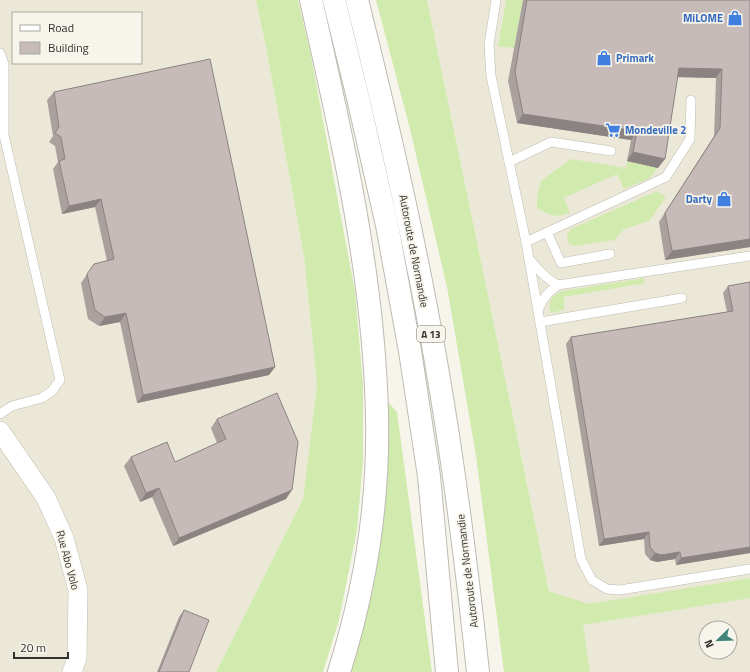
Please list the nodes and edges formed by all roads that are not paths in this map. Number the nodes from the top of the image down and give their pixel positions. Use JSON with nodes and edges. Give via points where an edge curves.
{"nodes":[{"id":1,"x":311,"y":0,"type":"edge"},
{"id":2,"x":334,"y":0,"type":"edge"},
{"id":3,"x":357,"y":0,"type":"edge"},
{"id":4,"x":496,"y":0,"type":"edge"},
{"id":5,"x":0,"y":53,"type":"edge"},
{"id":6,"x":691,"y":100,"type":"dead end"},
{"id":7,"x":2,"y":136,"type":"edge"},
{"id":8,"x":611,"y":151,"type":"dead end"},
{"id":9,"x":509,"y":162,"type":"junction"},
{"id":10,"x":547,"y":232,"type":"junction"},
{"id":11,"x":526,"y":242,"type":"junction"},
{"id":12,"x":610,"y":254,"type":"dead end"},
{"id":13,"x":750,"y":256,"type":"edge"},
{"id":14,"x":528,"y":259,"type":"junction"},
{"id":15,"x":558,"y":285,"type":"junction"},
{"id":16,"x":682,"y":298,"type":"dead end"},
{"id":17,"x":538,"y":310,"type":"junction"},
{"id":18,"x":540,"y":322,"type":"junction"},
{"id":19,"x":0,"y":414,"type":"edge"},
{"id":20,"x":0,"y":431,"type":"edge"},
{"id":21,"x":750,"y":569,"type":"edge"},
{"id":22,"x":72,"y":672,"type":"edge"},
{"id":23,"x":339,"y":672,"type":"edge"},
{"id":24,"x":447,"y":672,"type":"edge"},
{"id":25,"x":478,"y":672,"type":"edge"}],
"edges":[{"from":1,"to":23,"type":"highway","via":[[362,250],[374,359],[377,416],[373,499],[364,577]]},
{"from":2,"to":24,"type":"highway","number":"A 13","via":[[387,225],[410,351],[429,476]]},
{"from":3,"to":25,"type":"highway","name":"Autoroute de Normandie","number":"A 13","via":[[410,224],[436,361],[458,496]]},
{"from":4,"to":9,"type":"lane","via":[[489,45],[491,76]]},
{"from":5,"to":7,"type":"lane","via":[[4,64]]},
{"from":6,"to":10,"type":"lane","via":[[690,139],[666,177]]},
{"from":7,"to":19,"type":"lane","via":[[60,380],[52,391],[42,398],[12,406]]},
{"from":8,"to":9,"type":"lane","via":[[551,142]]},
{"from":9,"to":11,"type":"lane"},
{"from":10,"to":11,"type":"lane"},
{"from":10,"to":12,"type":"lane","via":[[561,263]]},
{"from":11,"to":14,"type":"lane"},
{"from":13,"to":15,"type":"lane"},
{"from":14,"to":15,"type":"lane","via":[[550,282]]},
{"from":14,"to":17,"type":"lane"},
{"from":15,"to":17,"type":"lane","via":[[548,292]]},
{"from":16,"to":18,"type":"lane"},
{"from":17,"to":18,"type":"lane"},
{"from":18,"to":21,"type":"lane","via":[[580,559],[592,580],[607,589],[620,590]]},
{"from":20,"to":22,"type":"street","name":"Rue Abo Volo","via":[[46,498],[64,538],[78,590],[77,658]]}]}
